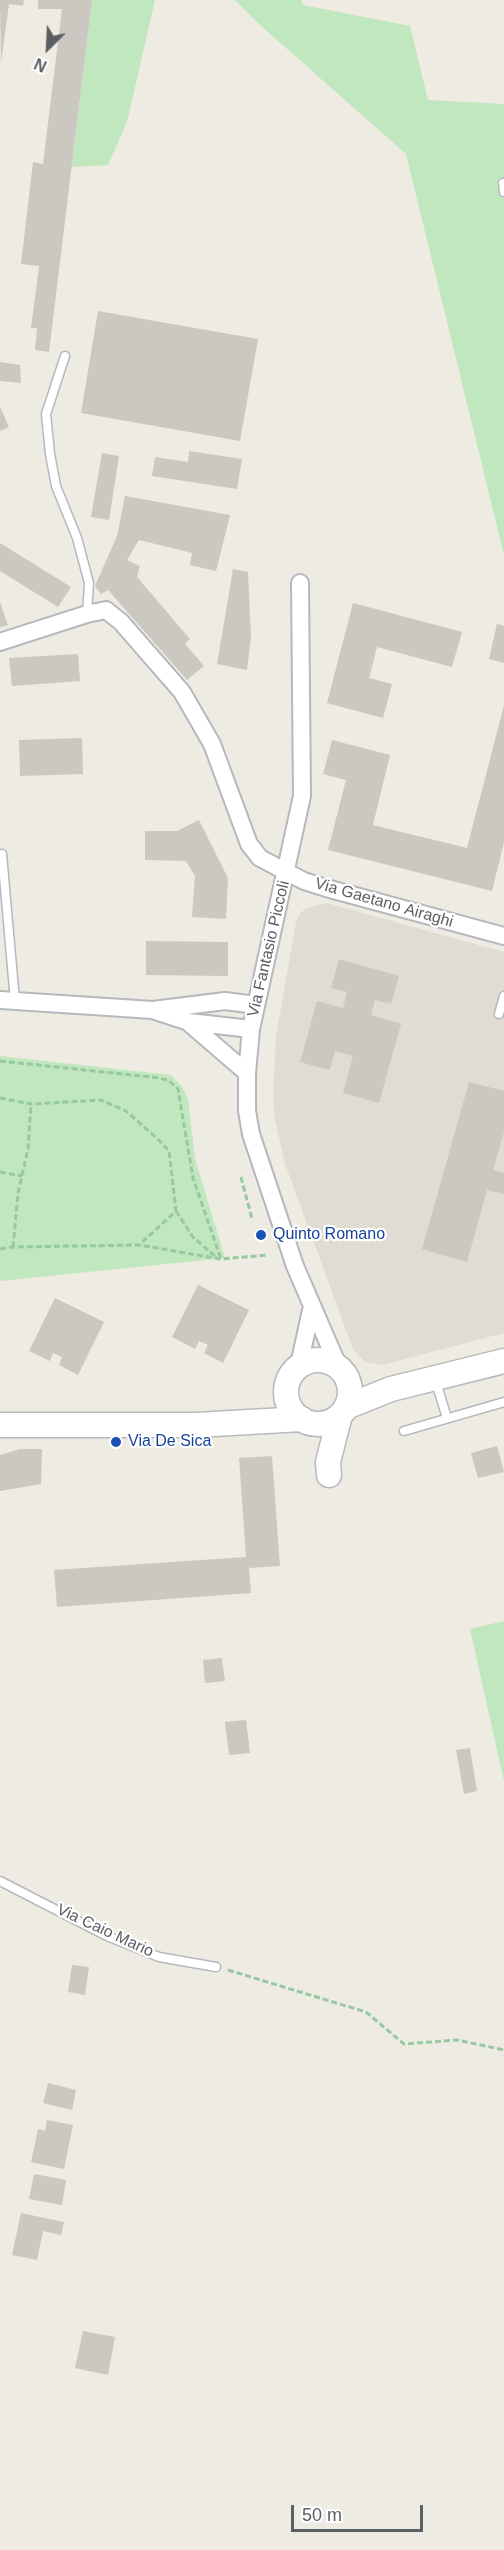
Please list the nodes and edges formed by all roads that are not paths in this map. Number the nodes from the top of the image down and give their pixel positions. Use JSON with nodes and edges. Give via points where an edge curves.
{"nodes":[{"id":1,"x":65,"y":356,"type":"dead end"},
{"id":2,"x":300,"y":583,"type":"dead end"},
{"id":3,"x":87,"y":614,"type":"junction"},
{"id":4,"x":0,"y":642,"type":"edge"},
{"id":5,"x":2,"y":854,"type":"dead end"},
{"id":6,"x":287,"y":872,"type":"junction"},
{"id":7,"x":504,"y":936,"type":"edge"},
{"id":8,"x":504,"y":996,"type":"edge"},
{"id":9,"x":8,"y":1001,"type":"edge"},
{"id":10,"x":256,"y":1005,"type":"junction"},
{"id":11,"x":153,"y":1010,"type":"junction"},
{"id":12,"x":499,"y":1014,"type":"dead end"},
{"id":13,"x":189,"y":1022,"type":"junction"},
{"id":14,"x":251,"y":1029,"type":"junction"},
{"id":15,"x":247,"y":1073,"type":"junction"},
{"id":16,"x":312,"y":1306,"type":"junction"},
{"id":17,"x":504,"y":1361,"type":"edge"},
{"id":18,"x":299,"y":1365,"type":"junction"},
{"id":19,"x":343,"y":1372,"type":"junction"},
{"id":20,"x":435,"y":1379,"type":"junction"},
{"id":21,"x":391,"y":1389,"type":"junction"},
{"id":22,"x":286,"y":1394,"type":"junction"},
{"id":23,"x":504,"y":1402,"type":"edge"},
{"id":24,"x":343,"y":1411,"type":"junction"},
{"id":25,"x":447,"y":1418,"type":"junction"},
{"id":26,"x":307,"y":1421,"type":"junction"},
{"id":27,"x":231,"y":1424,"type":"junction"},
{"id":28,"x":0,"y":1425,"type":"edge"},
{"id":29,"x":404,"y":1431,"type":"dead end"},
{"id":30,"x":0,"y":1881,"type":"edge"},
{"id":31,"x":216,"y":1967,"type":"road end"}],
"edges":[{"from":1,"to":3,"type":"lane","via":[[46,414],[56,486],[77,538],[89,583]]},
{"from":2,"to":6,"type":"street","name":"Via Fantasio Piccoli","via":[[302,796]]},
{"from":3,"to":4,"type":"street","name":"Via Gaetano Airaghi"},
{"from":3,"to":6,"type":"street","name":"Via Gaetano Airaghi","via":[[106,610],[119,620],[182,692],[212,744],[249,844],[260,858]]},
{"from":5,"to":9,"type":"lane"},
{"from":6,"to":7,"type":"street","name":"Via Gaetano Airaghi","via":[[326,888]]},
{"from":6,"to":10,"type":"street","name":"Via Fantasio Piccoli"},
{"from":8,"to":12,"type":"lane"},
{"from":9,"to":11,"type":"street"},
{"from":10,"to":11,"type":"street","via":[[225,1001]]},
{"from":10,"to":14,"type":"street","name":"Via Fantasio Piccoli"},
{"from":11,"to":13,"type":"street"},
{"from":13,"to":14,"type":"street"},
{"from":13,"to":15,"type":"street"},
{"from":14,"to":15,"type":"street","name":"Via Fantasio Piccoli"},
{"from":15,"to":16,"type":"street","name":"Via Fantasio Piccoli","via":[[251,1134]]},
{"from":16,"to":18,"type":"street"},
{"from":16,"to":19,"type":"street","name":"Via Fantasio Piccoli"},
{"from":17,"to":20,"type":"street"},
{"from":18,"to":19,"type":"street","via":[[320,1360]]},
{"from":18,"to":22,"type":"street","via":[[287,1383]]},
{"from":19,"to":21,"type":"street"},
{"from":19,"to":24,"type":"street","via":[[350,1397]]},
{"from":20,"to":21,"type":"street"},
{"from":20,"to":25,"type":"lane"},
{"from":21,"to":24,"type":"street"},
{"from":22,"to":26,"type":"street","via":[[288,1404]]},
{"from":22,"to":27,"type":"street"},
{"from":23,"to":25,"type":"lane"},
{"from":24,"to":26,"type":"street","via":[[322,1424]]},
{"from":24,"to":26,"type":"street","via":[[329,1468]]},
{"from":25,"to":29,"type":"lane"},
{"from":26,"to":27,"type":"street"},
{"from":27,"to":28,"type":"street"},
{"from":30,"to":31,"type":"lane","name":"Via Caio Mario","via":[[107,1936],[159,1956]]}]}
